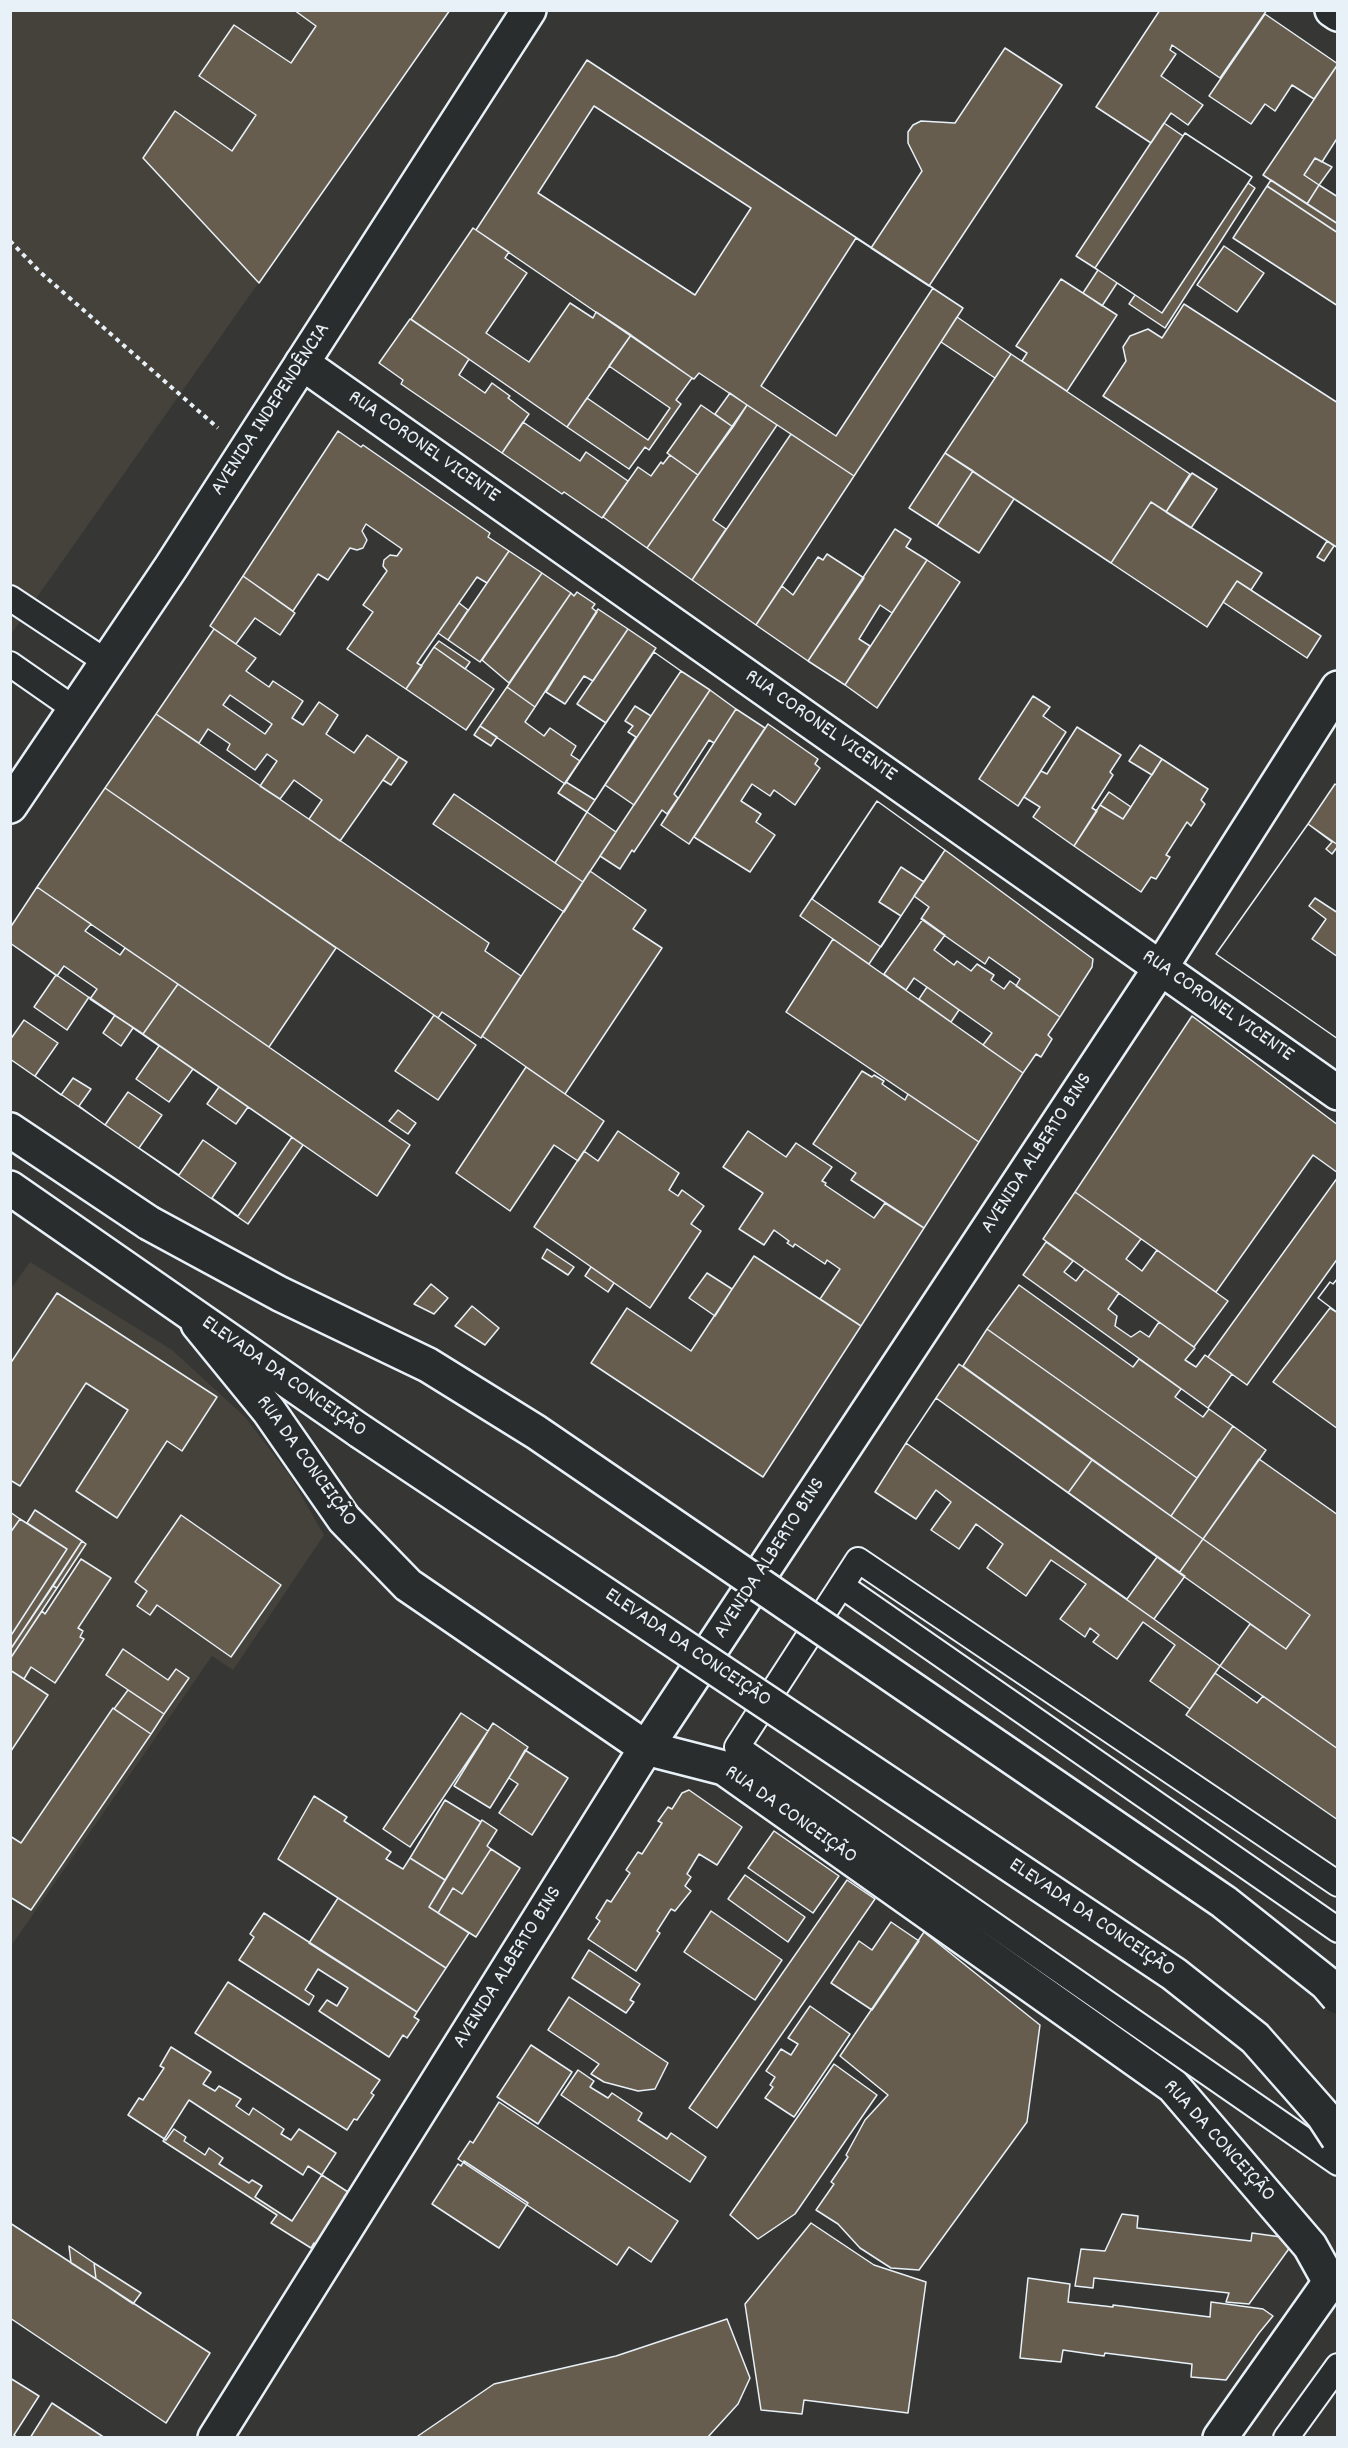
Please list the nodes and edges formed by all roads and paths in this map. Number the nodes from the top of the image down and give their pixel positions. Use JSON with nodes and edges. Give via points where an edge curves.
{"nodes":[{"id":1,"x":529,"y":10,"type":"edge"},
{"id":2,"x":1332,"y":10,"type":"edge"},
{"id":3,"x":1338,"y":14,"type":"edge"},
{"id":4,"x":10,"y":241,"type":"edge"},
{"id":5,"x":302,"y":363,"type":"junction"},
{"id":6,"x":245,"y":452,"type":"junction"},
{"id":7,"x":10,"y":598,"type":"edge"},
{"id":8,"x":108,"y":663,"type":"junction"},
{"id":9,"x":10,"y":664,"type":"edge"},
{"id":10,"x":1338,"y":688,"type":"edge"},
{"id":11,"x":76,"y":710,"type":"junction"},
{"id":12,"x":10,"y":806,"type":"edge"},
{"id":13,"x":1161,"y":967,"type":"junction"},
{"id":14,"x":1338,"y":1093,"type":"edge"},
{"id":15,"x":10,"y":1130,"type":"edge"},
{"id":16,"x":10,"y":1188,"type":"edge"},
{"id":17,"x":189,"y":1313,"type":"junction"},
{"id":18,"x":842,"y":1586,"type":"junction"},
{"id":19,"x":646,"y":1748,"type":"junction"},
{"id":20,"x":1338,"y":1884,"type":"edge"},
{"id":21,"x":1338,"y":1930,"type":"edge"},
{"id":22,"x":1338,"y":1997,"type":"edge"},
{"id":23,"x":1338,"y":2138,"type":"edge"},
{"id":24,"x":1338,"y":2163,"type":"edge"},
{"id":25,"x":1334,"y":2279,"type":"edge"},
{"id":26,"x":1338,"y":2366,"type":"edge"},
{"id":27,"x":215,"y":2438,"type":"edge"},
{"id":28,"x":1220,"y":2438,"type":"edge"},
{"id":29,"x":1286,"y":2438,"type":"edge"}],
"edges":[{"from":1,"to":5,"type":"main road","name":"AVENIDA INDEPENDÊNCIA"},
{"from":2,"to":3,"type":"main road"},
{"from":4,"to":6,"type":"path","via":[[40,272]]},
{"from":5,"to":6,"type":"main road","name":"AVENIDA INDEPENDÊNCIA"},
{"from":5,"to":13,"type":"main road","name":"RUA CORONEL VICENTE"},
{"from":6,"to":8,"type":"main road","name":"AVENIDA INDEPENDÊNCIA"},
{"from":7,"to":8,"type":"lane"},
{"from":8,"to":11,"type":"main road","name":"AVENIDA INDEPENDÊNCIA"},
{"from":9,"to":11,"type":"lane"},
{"from":10,"to":13,"type":"main road","name":"AVENIDA ALBERTO BINS"},
{"from":11,"to":12,"type":"main road","name":"AVENIDA INDEPENDÊNCIA"},
{"from":13,"to":14,"type":"main road","name":"RUA CORONEL VICENTE"},
{"from":13,"to":19,"type":"main road","name":"AVENIDA ALBERTO BINS"},
{"from":15,"to":22,"type":"main road","bridge":true,"via":[[149,1223],[280,1294],[428,1365],[536,1432],[1224,1902],[1326,1983]]},
{"from":16,"to":17,"type":"main road","name":"ELEVADA DA CONCEIÇÃO"},
{"from":17,"to":19,"type":"main road","name":"RUA DA CONCEIÇÃO","via":[[269,1411],[344,1519],[408,1585]]},
{"from":17,"to":23,"type":"main road","name":"ELEVADA DA CONCEIÇÃO","bridge":true,"via":[[1174,1974],[1255,2038],[1323,2115]]},
{"from":18,"to":20,"type":"lane","via":[[858,1560]]},
{"from":18,"to":21,"type":"lane"},
{"from":18,"to":24,"type":"lane","via":[[737,1747]]},
{"from":19,"to":25,"type":"main road","name":"RUA DA CONCEIÇÃO","via":[[724,1768],[1173,2086]]},
{"from":19,"to":27,"type":"main road","name":"AVENIDA ALBERTO BINS"},
{"from":25,"to":28,"type":"main road"},
{"from":26,"to":29,"type":"lane"}]}
